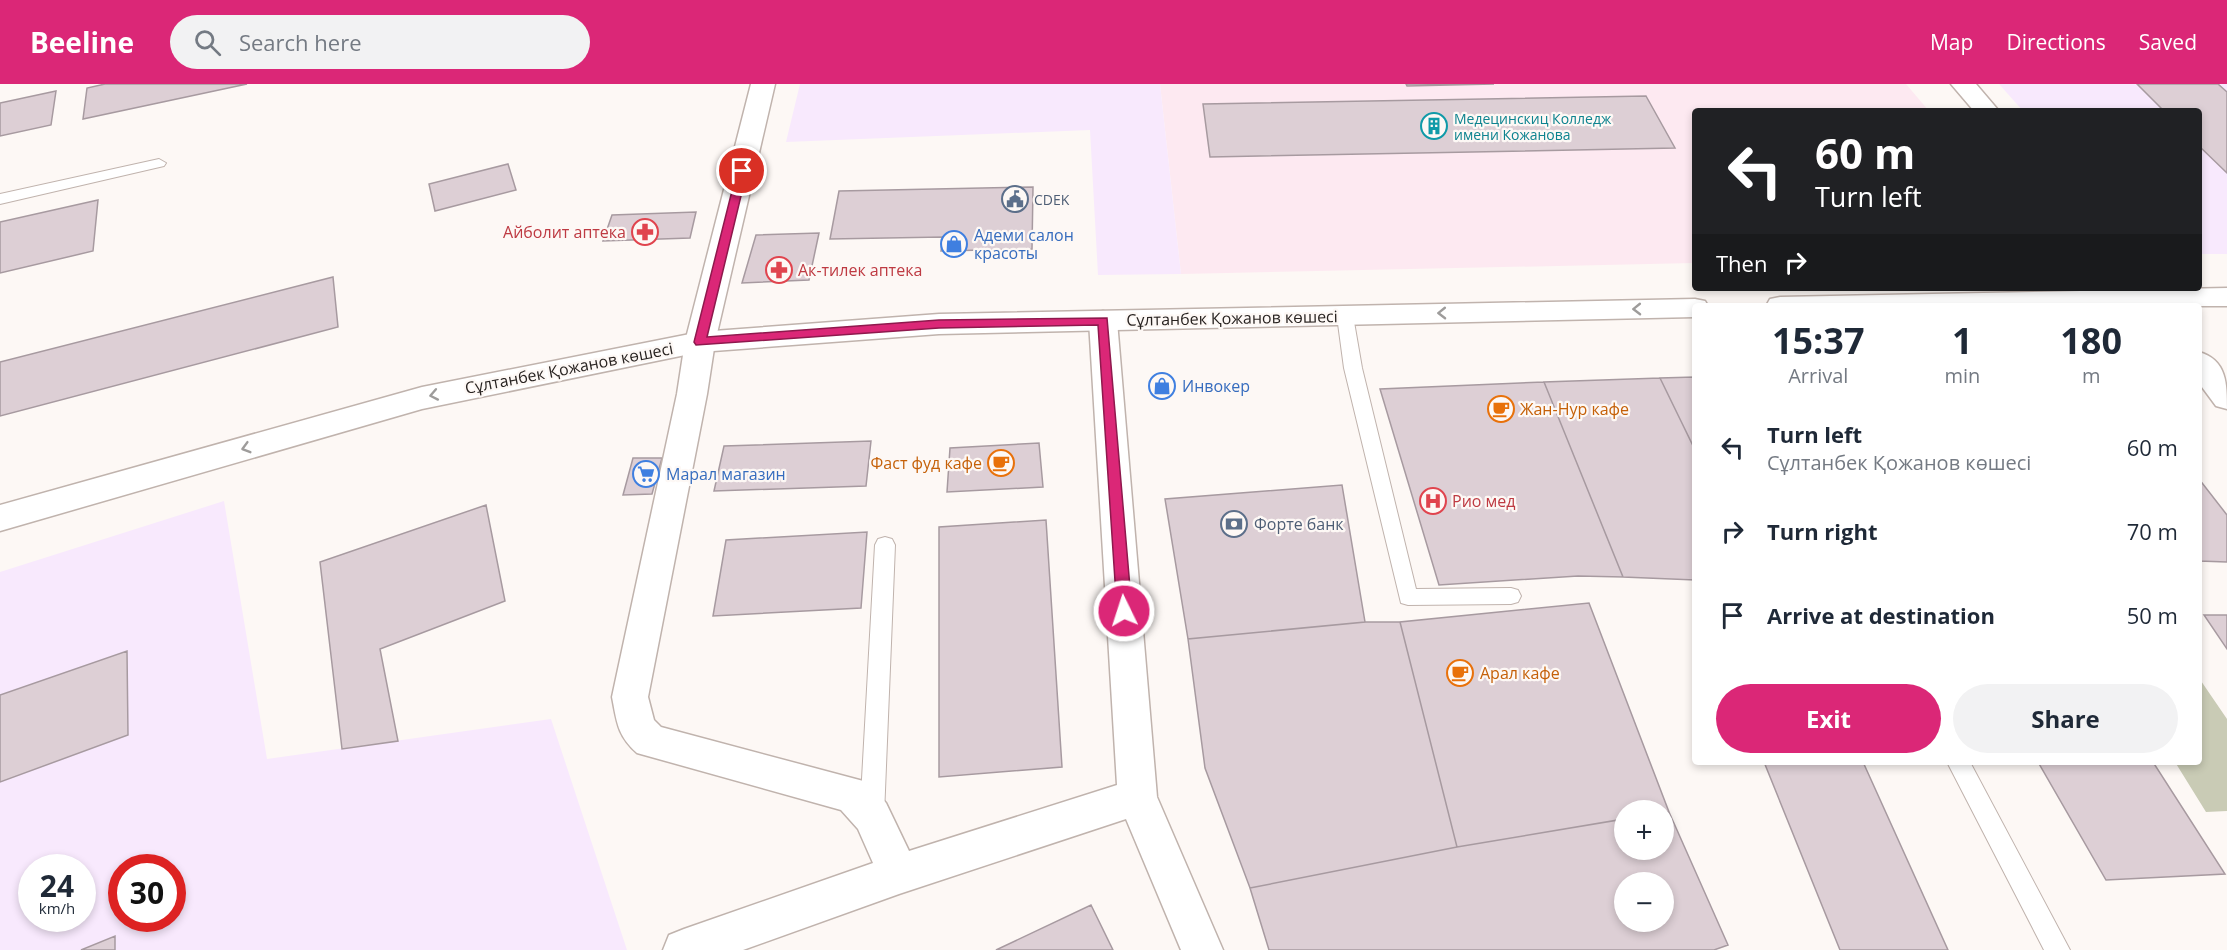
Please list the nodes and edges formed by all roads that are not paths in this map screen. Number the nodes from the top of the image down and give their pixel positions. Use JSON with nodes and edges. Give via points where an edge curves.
{"nodes":[{"id":1,"x":763,"y":84,"type":"edge"},
{"id":2,"x":1963,"y":84,"type":"edge"},
{"id":3,"x":1984,"y":108,"type":"edge"},
{"id":4,"x":159,"y":163,"type":"dead end"},
{"id":5,"x":0,"y":199,"type":"edge"},
{"id":6,"x":2150,"y":297,"type":"edge"},
{"id":7,"x":2227,"y":297,"type":"edge"},
{"id":8,"x":1903,"y":303,"type":"edge"},
{"id":9,"x":1692,"y":308,"type":"edge"},
{"id":10,"x":1345,"y":316,"type":"junction"},
{"id":11,"x":1103,"y":321,"type":"junction"},
{"id":12,"x":700,"y":342,"type":"junction"},
{"id":13,"x":2202,"y":366,"type":"edge"},
{"id":14,"x":2227,"y":398,"type":"edge"},
{"id":15,"x":0,"y":518,"type":"edge"},
{"id":16,"x":885,"y":545,"type":"dead end"},
{"id":17,"x":1511,"y":596,"type":"dead end"},
{"id":18,"x":1960,"y":765,"type":"edge"},
{"id":19,"x":1137,"y":797,"type":"junction"},
{"id":20,"x":872,"y":816,"type":"junction"},
{"id":21,"x":899,"y":874,"type":"junction"},
{"id":22,"x":684,"y":950,"type":"edge"},
{"id":23,"x":1203,"y":950,"type":"edge"},
{"id":24,"x":2058,"y":950,"type":"edge"}],
"edges":[{"from":1,"to":12,"type":"street"},
{"from":2,"to":3,"type":"street"},
{"from":4,"to":5,"type":"lane"},
{"from":6,"to":7,"type":"street"},
{"from":6,"to":8,"type":"street"},
{"from":9,"to":10,"type":"street","name":"Сұлтанбек Қожанов көшесі","one_way":true},
{"from":10,"to":11,"type":"street","name":"Сұлтанбек Қожанов көшесі"},
{"from":10,"to":17,"type":"lane","via":[[1353,368],[1408,597]]},
{"from":11,"to":12,"type":"street","name":"Сұлтанбек Қожанов көшесі","via":[[939,324]]},
{"from":11,"to":19,"type":"street"},
{"from":12,"to":15,"type":"street","name":"Сұлтанбек Қожанов көшесі","one_way":true,"via":[[422,398]]},
{"from":12,"to":20,"type":"street","via":[[630,697],[637,729],[650,741],[853,795]]},
{"from":13,"to":14,"type":"street"},
{"from":16,"to":20,"type":"lane"},
{"from":18,"to":24,"type":"lane"},
{"from":19,"to":21,"type":"street"},
{"from":19,"to":23,"type":"street"},
{"from":20,"to":21,"type":"street"},
{"from":21,"to":22,"type":"street"}]}
